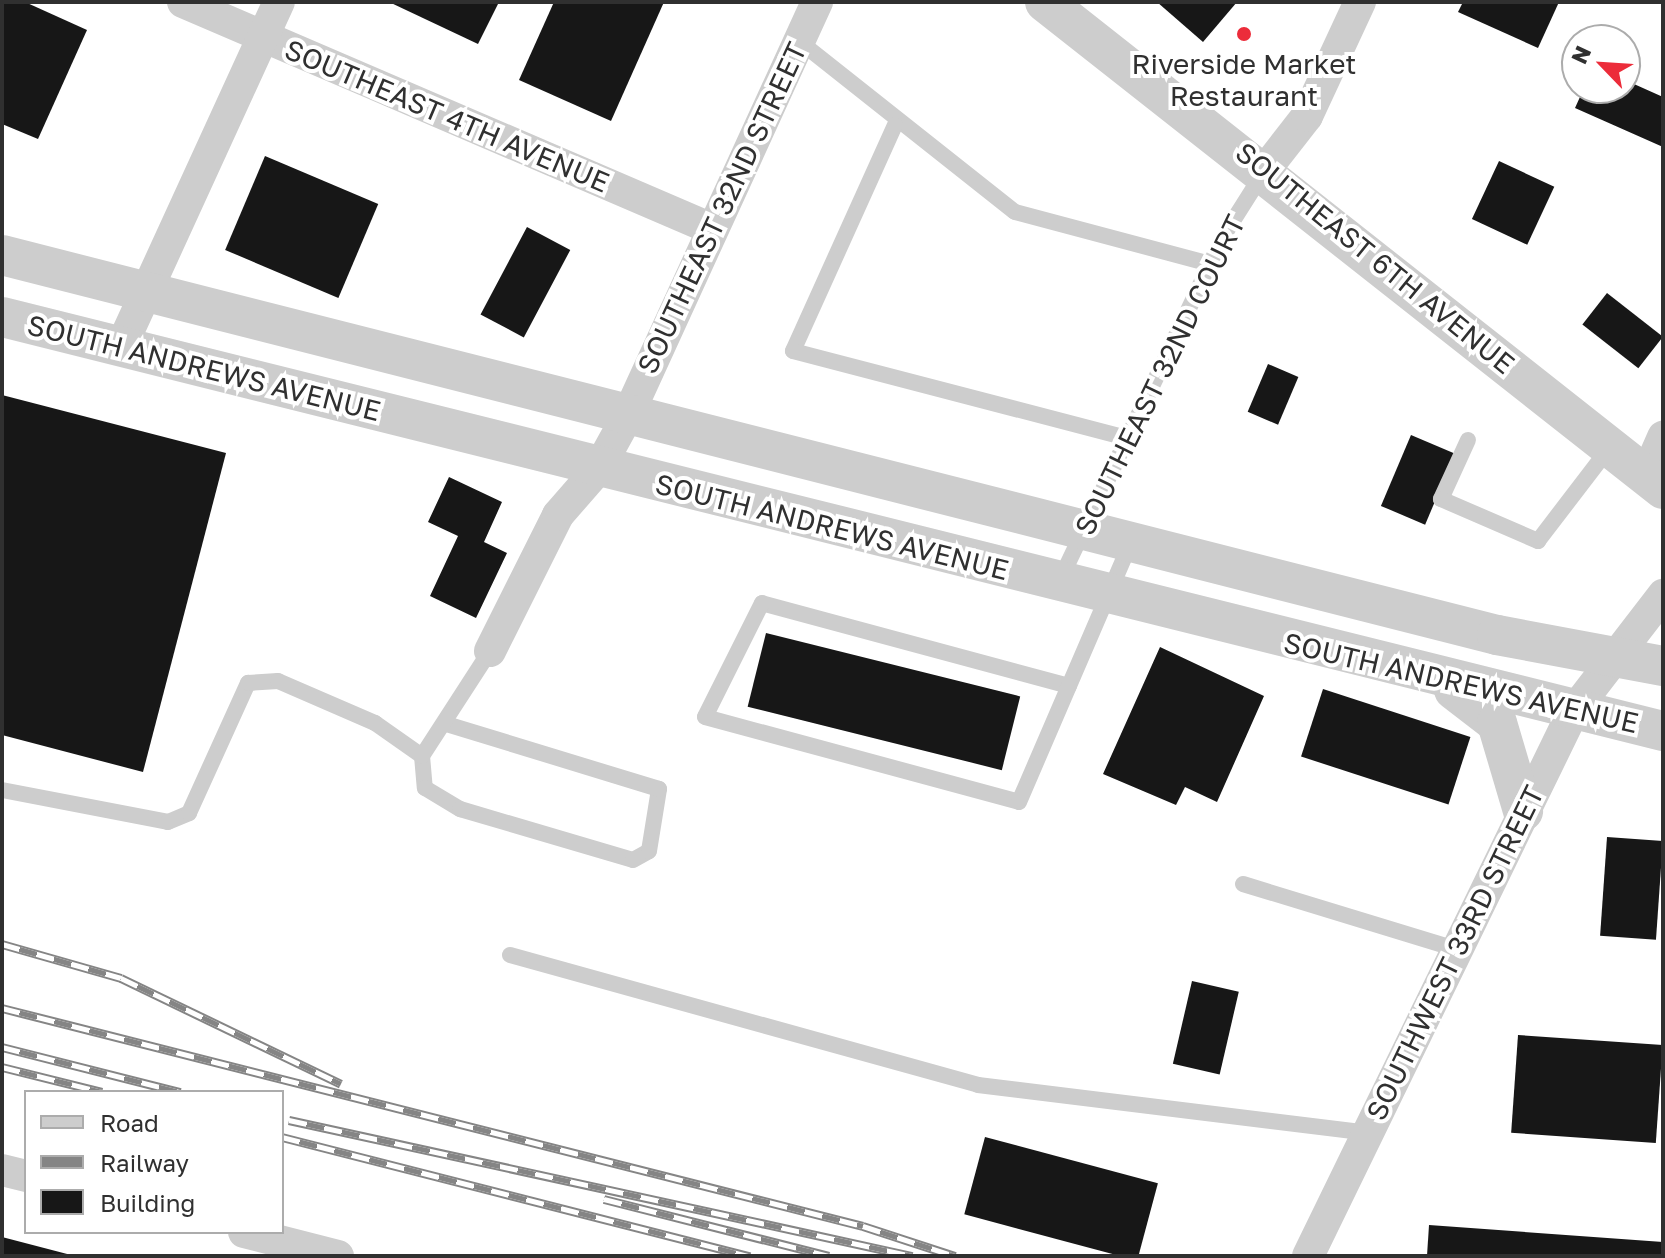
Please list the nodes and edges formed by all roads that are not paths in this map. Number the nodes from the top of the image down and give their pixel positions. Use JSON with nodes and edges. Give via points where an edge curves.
{"nodes":[{"id":1,"x":183,"y":2,"type":"edge"},
{"id":2,"x":279,"y":2,"type":"edge"},
{"id":3,"x":1045,"y":2,"type":"edge"},
{"id":4,"x":1360,"y":2,"type":"edge"},
{"id":5,"x":814,"y":3,"type":"edge"},
{"id":6,"x":263,"y":37,"type":"junction"},
{"id":7,"x":799,"y":41,"type":"junction"},
{"id":8,"x":895,"y":125,"type":"junction"},
{"id":9,"x":1265,"y":170,"type":"junction"},
{"id":10,"x":712,"y":229,"type":"junction"},
{"id":11,"x":2,"y":255,"type":"edge"},
{"id":12,"x":1211,"y":264,"type":"junction"},
{"id":13,"x":146,"y":291,"type":"junction"},
{"id":14,"x":2,"y":317,"type":"edge"},
{"id":15,"x":121,"y":347,"type":"junction"},
{"id":16,"x":628,"y":415,"type":"junction"},
{"id":17,"x":1663,"y":437,"type":"edge"},
{"id":18,"x":1128,"y":438,"type":"junction"},
{"id":19,"x":1468,"y":440,"type":"dead end"},
{"id":20,"x":1610,"y":447,"type":"junction"},
{"id":21,"x":599,"y":468,"type":"junction"},
{"id":22,"x":1654,"y":482,"type":"edge"},
{"id":23,"x":1083,"y":533,"type":"junction"},
{"id":24,"x":1130,"y":544,"type":"junction"},
{"id":25,"x":1058,"y":585,"type":"junction"},
{"id":26,"x":1663,"y":595,"type":"edge"},
{"id":27,"x":1107,"y":598,"type":"junction"},
{"id":28,"x":490,"y":651,"type":"joint"},
{"id":29,"x":1611,"y":656,"type":"junction"},
{"id":30,"x":1663,"y":666,"type":"edge"},
{"id":31,"x":1434,"y":677,"type":"junction"},
{"id":32,"x":1069,"y":686,"type":"junction"},
{"id":33,"x":1573,"y":712,"type":"junction"},
{"id":34,"x":447,"y":724,"type":"junction"},
{"id":35,"x":1663,"y":731,"type":"edge"},
{"id":36,"x":422,"y":756,"type":"junction"},
{"id":37,"x":2,"y":790,"type":"edge"},
{"id":38,"x":1523,"y":811,"type":"junction"},
{"id":39,"x":1243,"y":884,"type":"dead end"},
{"id":40,"x":1456,"y":949,"type":"junction"},
{"id":41,"x":510,"y":955,"type":"dead end"},
{"id":42,"x":1367,"y":1133,"type":"junction"},
{"id":43,"x":2,"y":1170,"type":"edge"},
{"id":44,"x":24,"y":1176,"type":"edge"},
{"id":45,"x":252,"y":1234,"type":"edge"},
{"id":46,"x":338,"y":1256,"type":"edge"},
{"id":47,"x":1308,"y":1256,"type":"edge"}],
"edges":[{"from":1,"to":6,"type":"street","name":"SOUTHEAST 4TH AVENUE"},
{"from":2,"to":6,"type":"street"},
{"from":3,"to":9,"type":"street","name":"SOUTHEAST 6TH AVENUE"},
{"from":4,"to":9,"type":"street","name":"SOUTHEAST 32ND COURT","via":[[1307,116]]},
{"from":5,"to":7,"type":"street","name":"SOUTHEAST 32ND STREET"},
{"from":6,"to":10,"type":"street","name":"SOUTHEAST 4TH AVENUE"},
{"from":6,"to":13,"type":"street"},
{"from":7,"to":8,"type":"lane"},
{"from":7,"to":10,"type":"street","name":"SOUTHEAST 32ND STREET"},
{"from":8,"to":12,"type":"lane","via":[[1015,212]]},
{"from":8,"to":18,"type":"lane","via":[[793,351]]},
{"from":9,"to":12,"type":"lane","name":"SOUTHEAST 32ND COURT"},
{"from":9,"to":20,"type":"street","name":"SOUTHEAST 6TH AVENUE"},
{"from":10,"to":16,"type":"street","name":"SOUTHEAST 32ND STREET"},
{"from":11,"to":13,"type":"street","name":"SOUTH ANDREWS AVENUE"},
{"from":12,"to":18,"type":"lane","name":"SOUTHEAST 32ND COURT"},
{"from":13,"to":15,"type":"street"},
{"from":13,"to":16,"type":"street","name":"SOUTH ANDREWS AVENUE"},
{"from":14,"to":15,"type":"street","name":"SOUTH ANDREWS AVENUE"},
{"from":15,"to":21,"type":"street","name":"SOUTH ANDREWS AVENUE"},
{"from":16,"to":21,"type":"street","name":"SOUTHEAST 32ND STREET"},
{"from":16,"to":23,"type":"street","name":"SOUTH ANDREWS AVENUE"},
{"from":17,"to":22,"type":"street"},
{"from":18,"to":23,"type":"lane","name":"SOUTHEAST 32ND COURT"},
{"from":19,"to":20,"type":"lane","via":[[1441,499],[1538,541]]},
{"from":20,"to":22,"type":"street","name":"SOUTHEAST 6TH AVENUE"},
{"from":21,"to":25,"type":"street","name":"SOUTH ANDREWS AVENUE"},
{"from":21,"to":28,"type":"street","name":"SOUTHEAST 32ND STREET","via":[[558,515]]},
{"from":23,"to":24,"type":"street","name":"SOUTH ANDREWS AVENUE"},
{"from":23,"to":25,"type":"lane","name":"SOUTHEAST 32ND COURT"},
{"from":24,"to":27,"type":"lane"},
{"from":24,"to":29,"type":"street","name":"SOUTH ANDREWS AVENUE","via":[[1497,635]]},
{"from":25,"to":27,"type":"street","name":"SOUTH ANDREWS AVENUE"},
{"from":26,"to":29,"type":"street","name":"SOUTHWEST 33RD STREET"},
{"from":27,"to":31,"type":"street","name":"SOUTH ANDREWS AVENUE"},
{"from":27,"to":32,"type":"lane"},
{"from":28,"to":34,"type":"lane"},
{"from":29,"to":30,"type":"street","name":"SOUTH ANDREWS AVENUE"},
{"from":29,"to":33,"type":"street","name":"SOUTHWEST 33RD STREET"},
{"from":31,"to":33,"type":"street","name":"SOUTH ANDREWS AVENUE"},
{"from":31,"to":38,"type":"street","via":[[1497,723]]},
{"from":32,"to":32,"type":"lane","via":[[1019,802],[705,717],[762,603]]},
{"from":33,"to":35,"type":"street","name":"SOUTH ANDREWS AVENUE"},
{"from":33,"to":38,"type":"street","name":"SOUTHWEST 33RD STREET"},
{"from":34,"to":36,"type":"lane"},
{"from":34,"to":36,"type":"lane","via":[[659,789],[649,851],[633,860],[460,809],[425,788]]},
{"from":36,"to":37,"type":"lane","via":[[375,723],[278,681],[248,683],[189,813],[168,822]]},
{"from":38,"to":40,"type":"street","name":"SOUTHWEST 33RD STREET"},
{"from":39,"to":40,"type":"lane"},
{"from":40,"to":42,"type":"street","name":"SOUTHWEST 33RD STREET"},
{"from":41,"to":42,"type":"lane","via":[[978,1085]]},
{"from":42,"to":47,"type":"street","name":"SOUTHWEST 33RD STREET"},
{"from":43,"to":44,"type":"street"},
{"from":45,"to":46,"type":"street"}]}
